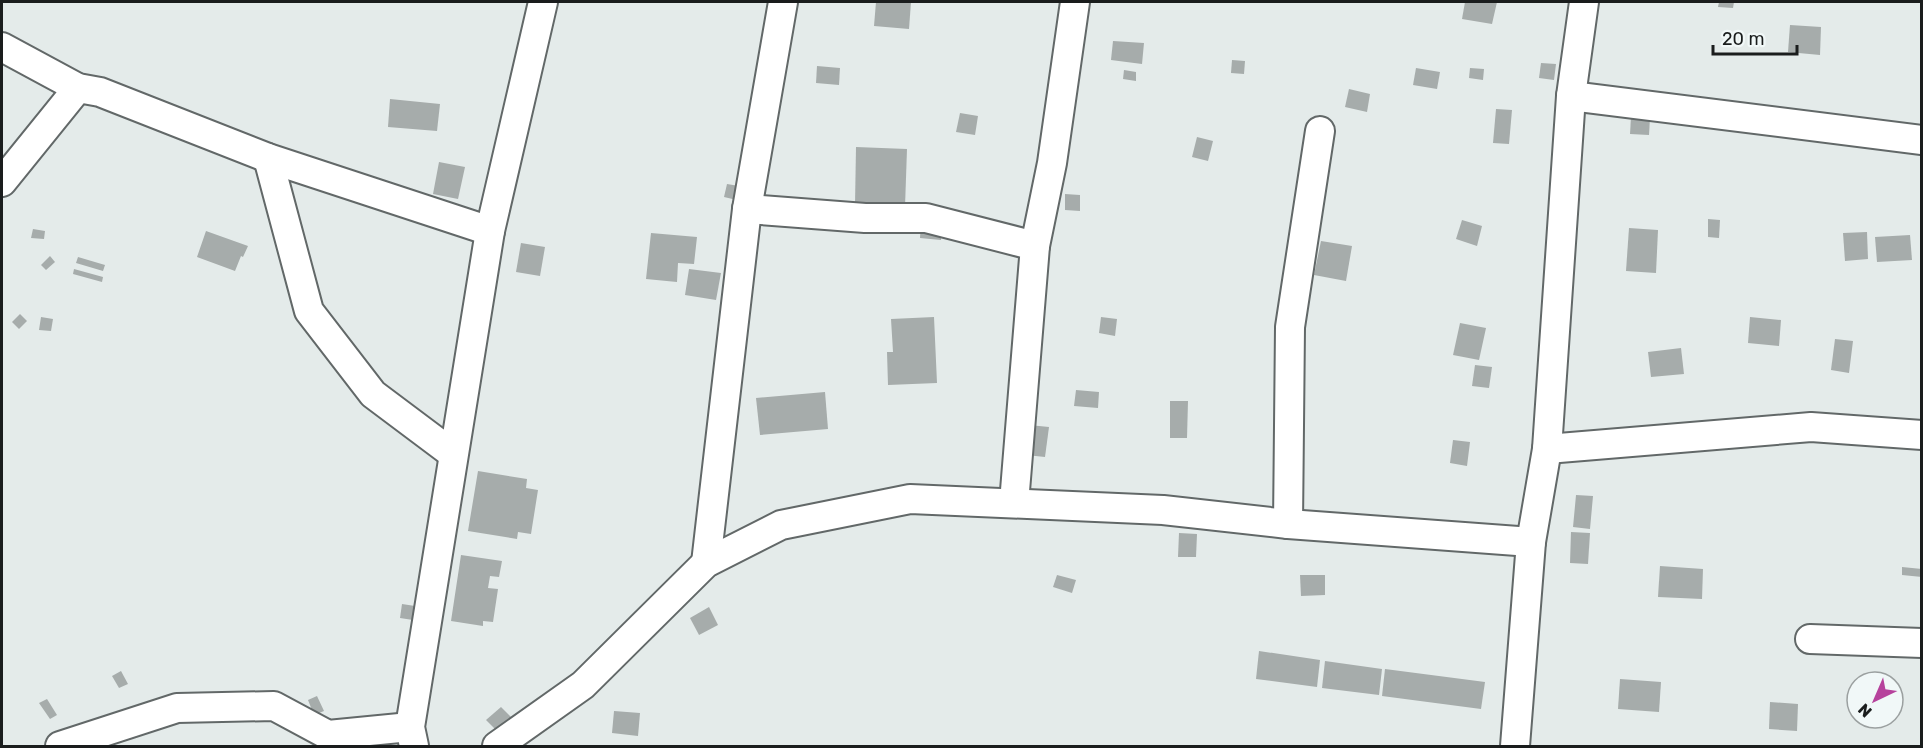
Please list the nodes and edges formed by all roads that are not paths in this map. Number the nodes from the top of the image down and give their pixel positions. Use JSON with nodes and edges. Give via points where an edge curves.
{"nodes":[{"id":1,"x":543,"y":2,"type":"edge"},
{"id":2,"x":783,"y":2,"type":"edge"},
{"id":3,"x":1075,"y":2,"type":"edge"},
{"id":4,"x":1584,"y":2,"type":"edge"},
{"id":5,"x":2,"y":47,"type":"edge"},
{"id":6,"x":78,"y":88,"type":"junction"},
{"id":7,"x":1571,"y":96,"type":"junction"},
{"id":8,"x":1320,"y":131,"type":"dead end"},
{"id":9,"x":1922,"y":140,"type":"edge"},
{"id":10,"x":268,"y":158,"type":"junction"},
{"id":11,"x":2,"y":182,"type":"edge"},
{"id":12,"x":747,"y":209,"type":"junction"},
{"id":13,"x":490,"y":231,"type":"junction"},
{"id":14,"x":1035,"y":246,"type":"junction"},
{"id":15,"x":1922,"y":435,"type":"edge"},
{"id":16,"x":1547,"y":449,"type":"junction"},
{"id":17,"x":453,"y":454,"type":"junction"},
{"id":18,"x":1014,"y":503,"type":"junction"},
{"id":19,"x":1288,"y":524,"type":"junction"},
{"id":20,"x":1531,"y":542,"type":"junction"},
{"id":21,"x":706,"y":563,"type":"junction"},
{"id":22,"x":1810,"y":639,"type":"dead end"},
{"id":23,"x":1922,"y":643,"type":"edge"},
{"id":24,"x":412,"y":737,"type":"edge"},
{"id":25,"x":504,"y":745,"type":"edge"},
{"id":26,"x":60,"y":747,"type":"edge"},
{"id":27,"x":1515,"y":747,"type":"edge"}],
"edges":[{"from":1,"to":13,"type":"street"},
{"from":2,"to":12,"type":"street"},
{"from":3,"to":14,"type":"street","via":[[1052,163]]},
{"from":4,"to":7,"type":"street"},
{"from":5,"to":6,"type":"street"},
{"from":6,"to":10,"type":"street","via":[[99,92]]},
{"from":6,"to":11,"type":"street"},
{"from":7,"to":9,"type":"street"},
{"from":7,"to":16,"type":"street"},
{"from":8,"to":19,"type":"street","via":[[1290,327]]},
{"from":10,"to":13,"type":"street"},
{"from":10,"to":17,"type":"street","via":[[309,311],[373,394]]},
{"from":12,"to":14,"type":"street","via":[[865,218],[926,218]]},
{"from":12,"to":21,"type":"street"},
{"from":13,"to":17,"type":"street"},
{"from":14,"to":18,"type":"street"},
{"from":15,"to":16,"type":"street","via":[[1811,427]]},
{"from":16,"to":20,"type":"street"},
{"from":17,"to":24,"type":"street"},
{"from":18,"to":19,"type":"street","via":[[1163,510]]},
{"from":18,"to":21,"type":"street","via":[[910,499],[781,525]]},
{"from":19,"to":20,"type":"street"},
{"from":20,"to":27,"type":"street"},
{"from":21,"to":25,"type":"street","via":[[583,685]]},
{"from":22,"to":23,"type":"street"},
{"from":24,"to":26,"type":"street","via":[[328,735],[274,706],[177,708]]}]}
